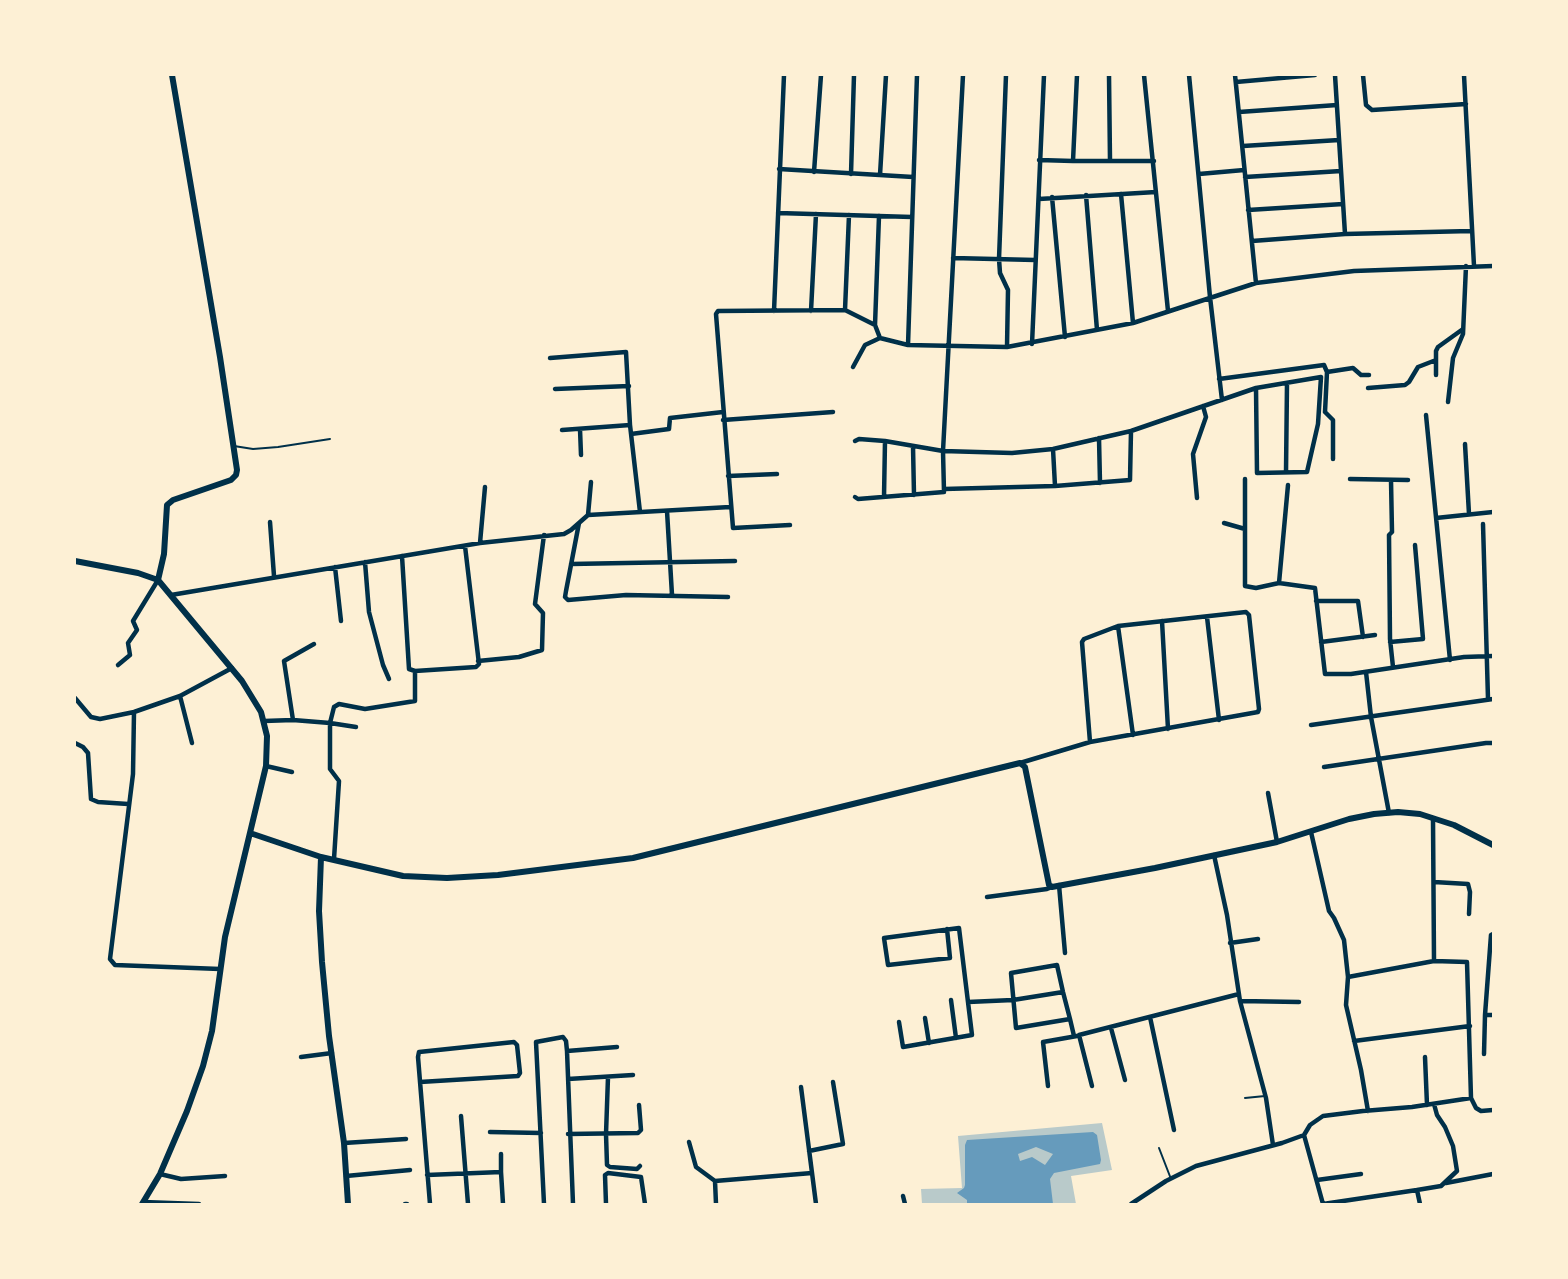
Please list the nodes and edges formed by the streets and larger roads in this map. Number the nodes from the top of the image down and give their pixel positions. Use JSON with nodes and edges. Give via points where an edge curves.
{"nodes":[{"id":1,"x":172,"y":75,"type":"edge"},
{"id":2,"x":784,"y":75,"type":"edge"},
{"id":3,"x":821,"y":75,"type":"edge"},
{"id":4,"x":854,"y":75,"type":"edge"},
{"id":5,"x":886,"y":75,"type":"edge"},
{"id":6,"x":917,"y":75,"type":"edge"},
{"id":7,"x":963,"y":75,"type":"edge"},
{"id":8,"x":1006,"y":75,"type":"edge"},
{"id":9,"x":1044,"y":75,"type":"edge"},
{"id":10,"x":1077,"y":75,"type":"edge"},
{"id":11,"x":1109,"y":75,"type":"edge"},
{"id":12,"x":1144,"y":75,"type":"edge"},
{"id":13,"x":1188,"y":75,"type":"edge"},
{"id":14,"x":1235,"y":75,"type":"edge"},
{"id":15,"x":1315,"y":75,"type":"edge"},
{"id":16,"x":1335,"y":75,"type":"edge"},
{"id":17,"x":1363,"y":75,"type":"edge"},
{"id":18,"x":1464,"y":75,"type":"edge"},
{"id":19,"x":1236,"y":82,"type":"junction"},
{"id":20,"x":1466,"y":104,"type":"junction"},
{"id":21,"x":1337,"y":105,"type":"junction"},
{"id":22,"x":1239,"y":112,"type":"junction"},
{"id":23,"x":1339,"y":140,"type":"junction"},
{"id":24,"x":1243,"y":146,"type":"junction"},
{"id":25,"x":1039,"y":160,"type":"junction"},
{"id":26,"x":1073,"y":161,"type":"junction"},
{"id":27,"x":1110,"y":161,"type":"junction"},
{"id":28,"x":1154,"y":161,"type":"junction"},
{"id":29,"x":780,"y":170,"type":"junction"},
{"id":30,"x":1244,"y":170,"type":"junction"},
{"id":31,"x":1341,"y":171,"type":"junction"},
{"id":32,"x":814,"y":172,"type":"junction"},
{"id":33,"x":851,"y":174,"type":"junction"},
{"id":34,"x":1199,"y":174,"type":"junction"},
{"id":35,"x":880,"y":175,"type":"junction"},
{"id":36,"x":914,"y":177,"type":"junction"},
{"id":37,"x":1245,"y":177,"type":"junction"},
{"id":38,"x":1156,"y":192,"type":"junction"},
{"id":39,"x":1121,"y":194,"type":"junction"},
{"id":40,"x":1086,"y":195,"type":"junction"},
{"id":41,"x":1052,"y":197,"type":"junction"},
{"id":42,"x":1039,"y":200,"type":"junction"},
{"id":43,"x":1344,"y":204,"type":"junction"},
{"id":44,"x":1248,"y":210,"type":"junction"},
{"id":45,"x":778,"y":213,"type":"junction"},
{"id":46,"x":816,"y":214,"type":"junction"},
{"id":47,"x":849,"y":215,"type":"junction"},
{"id":48,"x":879,"y":216,"type":"junction"},
{"id":49,"x":912,"y":217,"type":"junction"},
{"id":50,"x":1471,"y":231,"type":"junction"},
{"id":51,"x":1345,"y":234,"type":"junction"},
{"id":52,"x":1252,"y":241,"type":"junction"},
{"id":53,"x":954,"y":258,"type":"junction"},
{"id":54,"x":999,"y":259,"type":"junction"},
{"id":55,"x":1035,"y":260,"type":"junction"},
{"id":56,"x":1474,"y":265,"type":"junction"},
{"id":57,"x":1466,"y":266,"type":"junction"},
{"id":58,"x":1493,"y":266,"type":"edge"},
{"id":59,"x":1256,"y":283,"type":"junction"},
{"id":60,"x":1210,"y":297,"type":"junction"},
{"id":61,"x":774,"y":310,"type":"junction"},
{"id":62,"x":845,"y":310,"type":"junction"},
{"id":63,"x":811,"y":311,"type":"junction"},
{"id":64,"x":1168,"y":311,"type":"junction"},
{"id":65,"x":1133,"y":323,"type":"junction"},
{"id":66,"x":875,"y":325,"type":"junction"},
{"id":67,"x":1463,"y":329,"type":"junction"},
{"id":68,"x":1097,"y":330,"type":"junction"},
{"id":69,"x":1065,"y":337,"type":"junction"},
{"id":70,"x":880,"y":338,"type":"junction"},
{"id":71,"x":1032,"y":344,"type":"junction"},
{"id":72,"x":908,"y":345,"type":"junction"},
{"id":73,"x":949,"y":347,"type":"junction"},
{"id":74,"x":1007,"y":347,"type":"junction"},
{"id":75,"x":550,"y":358,"type":"dead end"},
{"id":76,"x":1436,"y":360,"type":"junction"},
{"id":77,"x":853,"y":367,"type":"dead end"},
{"id":78,"x":1327,"y":372,"type":"junction"},
{"id":79,"x":1369,"y":375,"type":"dead end"},
{"id":80,"x":1436,"y":375,"type":"dead end"},
{"id":81,"x":1220,"y":379,"type":"junction"},
{"id":82,"x":1287,"y":383,"type":"junction"},
{"id":83,"x":629,"y":386,"type":"junction"},
{"id":84,"x":1368,"y":387,"type":"dead end"},
{"id":85,"x":1256,"y":388,"type":"junction"},
{"id":86,"x":555,"y":389,"type":"dead end"},
{"id":87,"x":1222,"y":400,"type":"junction"},
{"id":88,"x":1448,"y":402,"type":"dead end"},
{"id":89,"x":1203,"y":406,"type":"junction"},
{"id":90,"x":723,"y":412,"type":"junction"},
{"id":91,"x":832,"y":412,"type":"dead end"},
{"id":92,"x":1426,"y":415,"type":"dead end"},
{"id":93,"x":723,"y":420,"type":"junction"},
{"id":94,"x":630,"y":425,"type":"junction"},
{"id":95,"x":580,"y":429,"type":"junction"},
{"id":96,"x":562,"y":430,"type":"dead end"},
{"id":97,"x":1131,"y":431,"type":"junction"},
{"id":98,"x":631,"y":434,"type":"junction"},
{"id":99,"x":1099,"y":438,"type":"junction"},
{"id":100,"x":855,"y":441,"type":"dead end"},
{"id":101,"x":885,"y":441,"type":"junction"},
{"id":102,"x":1465,"y":444,"type":"dead end"},
{"id":103,"x":913,"y":446,"type":"junction"},
{"id":104,"x":1053,"y":449,"type":"junction"},
{"id":105,"x":943,"y":451,"type":"junction"},
{"id":106,"x":581,"y":455,"type":"dead end"},
{"id":107,"x":1334,"y":459,"type":"dead end"},
{"id":108,"x":1286,"y":472,"type":"junction"},
{"id":109,"x":777,"y":474,"type":"dead end"},
{"id":110,"x":728,"y":476,"type":"junction"},
{"id":111,"x":1245,"y":479,"type":"dead end"},
{"id":112,"x":1350,"y":479,"type":"dead end"},
{"id":113,"x":1391,"y":480,"type":"junction"},
{"id":114,"x":1408,"y":480,"type":"dead end"},
{"id":115,"x":591,"y":482,"type":"dead end"},
{"id":116,"x":1100,"y":483,"type":"junction"},
{"id":117,"x":1288,"y":485,"type":"dead end"},
{"id":118,"x":485,"y":486,"type":"dead end"},
{"id":119,"x":1055,"y":486,"type":"junction"},
{"id":120,"x":944,"y":489,"type":"junction"},
{"id":121,"x":914,"y":495,"type":"junction"},
{"id":122,"x":855,"y":496,"type":"dead end"},
{"id":123,"x":884,"y":497,"type":"junction"},
{"id":124,"x":1197,"y":498,"type":"dead end"},
{"id":125,"x":730,"y":507,"type":"junction"},
{"id":126,"x":667,"y":511,"type":"junction"},
{"id":127,"x":640,"y":512,"type":"junction"},
{"id":128,"x":1493,"y":512,"type":"edge"},
{"id":129,"x":1469,"y":514,"type":"junction"},
{"id":130,"x":588,"y":515,"type":"junction"},
{"id":131,"x":1436,"y":518,"type":"junction"},
{"id":132,"x":270,"y":522,"type":"dead end"},
{"id":133,"x":579,"y":523,"type":"junction"},
{"id":134,"x":1224,"y":523,"type":"dead end"},
{"id":135,"x":1483,"y":524,"type":"dead end"},
{"id":136,"x":790,"y":525,"type":"dead end"},
{"id":137,"x":1245,"y":529,"type":"junction"},
{"id":138,"x":544,"y":535,"type":"junction"},
{"id":139,"x":480,"y":543,"type":"junction"},
{"id":140,"x":1415,"y":544,"type":"dead end"},
{"id":141,"x":465,"y":546,"type":"junction"},
{"id":142,"x":402,"y":556,"type":"junction"},
{"id":143,"x":75,"y":561,"type":"edge"},
{"id":144,"x":735,"y":561,"type":"dead end"},
{"id":145,"x":365,"y":562,"type":"junction"},
{"id":146,"x":670,"y":563,"type":"junction"},
{"id":147,"x":571,"y":564,"type":"junction"},
{"id":148,"x":335,"y":567,"type":"junction"},
{"id":149,"x":274,"y":576,"type":"junction"},
{"id":150,"x":158,"y":580,"type":"junction"},
{"id":151,"x":1280,"y":583,"type":"junction"},
{"id":152,"x":171,"y":595,"type":"junction"},
{"id":153,"x":672,"y":595,"type":"junction"},
{"id":154,"x":728,"y":597,"type":"dead end"},
{"id":155,"x":1316,"y":601,"type":"junction"},
{"id":156,"x":1207,"y":617,"type":"junction"},
{"id":157,"x":341,"y":621,"type":"dead end"},
{"id":158,"x":1162,"y":621,"type":"junction"},
{"id":159,"x":1118,"y":626,"type":"junction"},
{"id":160,"x":1375,"y":635,"type":"dead end"},
{"id":161,"x":1363,"y":637,"type":"junction"},
{"id":162,"x":1321,"y":642,"type":"junction"},
{"id":163,"x":1390,"y":642,"type":"junction"},
{"id":164,"x":314,"y":644,"type":"dead end"},
{"id":165,"x":1490,"y":656,"type":"edge"},
{"id":166,"x":1450,"y":660,"type":"junction"},
{"id":167,"x":478,"y":661,"type":"junction"},
{"id":168,"x":118,"y":664,"type":"dead end"},
{"id":169,"x":232,"y":668,"type":"junction"},
{"id":170,"x":1393,"y":668,"type":"junction"},
{"id":171,"x":415,"y":671,"type":"junction"},
{"id":172,"x":1366,"y":672,"type":"junction"},
{"id":173,"x":389,"y":679,"type":"dead end"},
{"id":174,"x":180,"y":696,"type":"junction"},
{"id":175,"x":75,"y":698,"type":"edge"},
{"id":176,"x":1491,"y":699,"type":"edge"},
{"id":177,"x":134,"y":712,"type":"junction"},
{"id":178,"x":1371,"y":717,"type":"junction"},
{"id":179,"x":293,"y":720,"type":"junction"},
{"id":180,"x":1219,"y":720,"type":"junction"},
{"id":181,"x":264,"y":722,"type":"junction"},
{"id":182,"x":330,"y":723,"type":"junction"},
{"id":183,"x":1311,"y":724,"type":"dead end"},
{"id":184,"x":356,"y":728,"type":"dead end"},
{"id":185,"x":1168,"y":729,"type":"junction"},
{"id":186,"x":1133,"y":735,"type":"junction"},
{"id":187,"x":1090,"y":742,"type":"junction"},
{"id":188,"x":75,"y":743,"type":"edge"},
{"id":189,"x":192,"y":743,"type":"dead end"},
{"id":190,"x":1493,"y":743,"type":"edge"},
{"id":191,"x":1378,"y":759,"type":"junction"},
{"id":192,"x":1020,"y":763,"type":"junction"},
{"id":193,"x":266,"y":766,"type":"junction"},
{"id":194,"x":1324,"y":767,"type":"dead end"},
{"id":195,"x":292,"y":772,"type":"dead end"},
{"id":196,"x":1268,"y":793,"type":"dead end"},
{"id":197,"x":128,"y":804,"type":"junction"},
{"id":198,"x":1389,"y":813,"type":"junction"},
{"id":199,"x":1433,"y":819,"type":"junction"},
{"id":200,"x":1311,"y":832,"type":"junction"},
{"id":201,"x":250,"y":833,"type":"junction"},
{"id":202,"x":1277,"y":842,"type":"junction"},
{"id":203,"x":1493,"y":844,"type":"edge"},
{"id":204,"x":1214,"y":855,"type":"junction"},
{"id":205,"x":321,"y":857,"type":"junction"},
{"id":206,"x":333,"y":859,"type":"junction"},
{"id":207,"x":1434,"y":882,"type":"junction"},
{"id":208,"x":1053,"y":885,"type":"junction"},
{"id":209,"x":987,"y":897,"type":"dead end"},
{"id":210,"x":1468,"y":914,"type":"dead end"},
{"id":211,"x":947,"y":930,"type":"junction"},
{"id":212,"x":1493,"y":934,"type":"edge"},
{"id":213,"x":1258,"y":939,"type":"dead end"},
{"id":214,"x":1230,"y":943,"type":"junction"},
{"id":215,"x":1065,"y":953,"type":"dead end"},
{"id":216,"x":1434,"y":961,"type":"junction"},
{"id":217,"x":220,"y":969,"type":"junction"},
{"id":218,"x":1348,"y":977,"type":"junction"},
{"id":219,"x":1063,"y":992,"type":"junction"},
{"id":220,"x":1239,"y":994,"type":"junction"},
{"id":221,"x":951,"y":1000,"type":"dead end"},
{"id":222,"x":1013,"y":1000,"type":"junction"},
{"id":223,"x":1240,"y":1001,"type":"junction"},
{"id":224,"x":968,"y":1002,"type":"junction"},
{"id":225,"x":1299,"y":1002,"type":"dead end"},
{"id":226,"x":1485,"y":1015,"type":"junction"},
{"id":227,"x":1493,"y":1015,"type":"edge"},
{"id":228,"x":1150,"y":1017,"type":"junction"},
{"id":229,"x":925,"y":1018,"type":"dead end"},
{"id":230,"x":1070,"y":1019,"type":"junction"},
{"id":231,"x":899,"y":1022,"type":"dead end"},
{"id":232,"x":1470,"y":1026,"type":"junction"},
{"id":233,"x":1111,"y":1028,"type":"junction"},
{"id":234,"x":1076,"y":1036,"type":"junction"},
{"id":235,"x":956,"y":1038,"type":"junction"},
{"id":236,"x":1354,"y":1041,"type":"junction"},
{"id":237,"x":929,"y":1043,"type":"junction"},
{"id":238,"x":617,"y":1047,"type":"dead end"},
{"id":239,"x":567,"y":1051,"type":"junction"},
{"id":240,"x":332,"y":1053,"type":"junction"},
{"id":241,"x":1484,"y":1053,"type":"dead end"},
{"id":242,"x":301,"y":1057,"type":"dead end"},
{"id":243,"x":1425,"y":1057,"type":"dead end"},
{"id":244,"x":633,"y":1075,"type":"dead end"},
{"id":245,"x":608,"y":1077,"type":"junction"},
{"id":246,"x":568,"y":1079,"type":"junction"},
{"id":247,"x":1125,"y":1080,"type":"dead end"},
{"id":248,"x":420,"y":1082,"type":"junction"},
{"id":249,"x":832,"y":1082,"type":"dead end"},
{"id":250,"x":1048,"y":1086,"type":"dead end"},
{"id":251,"x":1092,"y":1086,"type":"dead end"},
{"id":252,"x":801,"y":1087,"type":"dead end"},
{"id":253,"x":1472,"y":1098,"type":"junction"},
{"id":254,"x":1434,"y":1104,"type":"junction"},
{"id":255,"x":639,"y":1105,"type":"dead end"},
{"id":256,"x":1427,"y":1105,"type":"junction"},
{"id":257,"x":1493,"y":1110,"type":"edge"},
{"id":258,"x":1368,"y":1111,"type":"junction"},
{"id":259,"x":461,"y":1116,"type":"dead end"},
{"id":260,"x":1174,"y":1130,"type":"dead end"},
{"id":261,"x":490,"y":1132,"type":"dead end"},
{"id":262,"x":541,"y":1133,"type":"junction"},
{"id":263,"x":568,"y":1134,"type":"junction"},
{"id":264,"x":606,"y":1134,"type":"junction"},
{"id":265,"x":1304,"y":1135,"type":"junction"},
{"id":266,"x":406,"y":1139,"type":"dead end"},
{"id":267,"x":689,"y":1142,"type":"dead end"},
{"id":268,"x":344,"y":1143,"type":"junction"},
{"id":269,"x":1273,"y":1145,"type":"junction"},
{"id":270,"x":809,"y":1150,"type":"junction"},
{"id":271,"x":501,"y":1154,"type":"dead end"},
{"id":272,"x":640,"y":1167,"type":"dead end"},
{"id":273,"x":410,"y":1170,"type":"dead end"},
{"id":274,"x":501,"y":1172,"type":"junction"},
{"id":275,"x":160,"y":1173,"type":"junction"},
{"id":276,"x":467,"y":1173,"type":"junction"},
{"id":277,"x":812,"y":1173,"type":"junction"},
{"id":278,"x":427,"y":1174,"type":"junction"},
{"id":279,"x":1361,"y":1174,"type":"dead end"},
{"id":280,"x":1493,"y":1174,"type":"edge"},
{"id":281,"x":225,"y":1176,"type":"dead end"},
{"id":282,"x":346,"y":1176,"type":"junction"},
{"id":283,"x":1317,"y":1180,"type":"junction"},
{"id":284,"x":715,"y":1181,"type":"junction"},
{"id":285,"x":1445,"y":1183,"type":"junction"},
{"id":286,"x":1417,"y":1190,"type":"junction"},
{"id":287,"x":903,"y":1196,"type":"dead end"},
{"id":288,"x":143,"y":1203,"type":"edge"},
{"id":289,"x":1134,"y":1203,"type":"edge"},
{"id":290,"x":199,"y":1204,"type":"edge"},
{"id":291,"x":348,"y":1204,"type":"edge"},
{"id":292,"x":430,"y":1204,"type":"edge"},
{"id":293,"x":468,"y":1204,"type":"edge"},
{"id":294,"x":503,"y":1204,"type":"edge"},
{"id":295,"x":544,"y":1204,"type":"edge"},
{"id":296,"x":573,"y":1204,"type":"edge"},
{"id":297,"x":606,"y":1204,"type":"edge"},
{"id":298,"x":645,"y":1204,"type":"edge"},
{"id":299,"x":716,"y":1204,"type":"edge"},
{"id":300,"x":816,"y":1204,"type":"edge"},
{"id":301,"x":905,"y":1204,"type":"edge"},
{"id":302,"x":1323,"y":1204,"type":"edge"},
{"id":303,"x":1420,"y":1204,"type":"edge"}],
"edges":[{"from":1,"to":150,"type":"street","via":[[237,470],[234,478],[167,505]]},
{"from":2,"to":29,"type":"street"},
{"from":3,"to":32,"type":"street"},
{"from":4,"to":33,"type":"street"},
{"from":5,"to":35,"type":"street"},
{"from":6,"to":36,"type":"street"},
{"from":7,"to":53,"type":"street"},
{"from":8,"to":54,"type":"street"},
{"from":9,"to":25,"type":"street"},
{"from":10,"to":26,"type":"street"},
{"from":11,"to":27,"type":"street"},
{"from":12,"to":28,"type":"street"},
{"from":13,"to":34,"type":"street"},
{"from":14,"to":19,"type":"street"},
{"from":15,"to":19,"type":"street"},
{"from":16,"to":21,"type":"street"},
{"from":17,"to":20,"type":"street","via":[[1366,105],[1371,110]]},
{"from":18,"to":20,"type":"street"},
{"from":19,"to":22,"type":"street"},
{"from":20,"to":50,"type":"street"},
{"from":21,"to":22,"type":"street"},
{"from":21,"to":23,"type":"street"},
{"from":22,"to":24,"type":"street"},
{"from":23,"to":24,"type":"street"},
{"from":23,"to":31,"type":"street"},
{"from":24,"to":30,"type":"street"},
{"from":25,"to":26,"type":"street"},
{"from":25,"to":42,"type":"street"},
{"from":26,"to":27,"type":"street"},
{"from":27,"to":28,"type":"street"},
{"from":28,"to":38,"type":"street"},
{"from":29,"to":32,"type":"street"},
{"from":29,"to":45,"type":"street"},
{"from":30,"to":34,"type":"street"},
{"from":30,"to":37,"type":"street"},
{"from":31,"to":37,"type":"street"},
{"from":31,"to":43,"type":"street"},
{"from":32,"to":33,"type":"street"},
{"from":33,"to":35,"type":"street"},
{"from":34,"to":60,"type":"street"},
{"from":35,"to":36,"type":"street"},
{"from":36,"to":49,"type":"street"},
{"from":37,"to":44,"type":"street"},
{"from":38,"to":39,"type":"street"},
{"from":38,"to":64,"type":"street"},
{"from":39,"to":40,"type":"street"},
{"from":39,"to":65,"type":"street"},
{"from":40,"to":41,"type":"street"},
{"from":40,"to":68,"type":"street"},
{"from":41,"to":42,"type":"street"},
{"from":41,"to":69,"type":"street"},
{"from":42,"to":55,"type":"street"},
{"from":43,"to":44,"type":"street"},
{"from":43,"to":51,"type":"street"},
{"from":44,"to":52,"type":"street"},
{"from":45,"to":46,"type":"street"},
{"from":45,"to":61,"type":"street"},
{"from":46,"to":47,"type":"street"},
{"from":46,"to":63,"type":"street"},
{"from":47,"to":48,"type":"street"},
{"from":47,"to":62,"type":"street"},
{"from":48,"to":49,"type":"street"},
{"from":48,"to":66,"type":"street"},
{"from":49,"to":72,"type":"street"},
{"from":50,"to":51,"type":"street"},
{"from":50,"to":56,"type":"street"},
{"from":51,"to":52,"type":"street"},
{"from":52,"to":59,"type":"street"},
{"from":53,"to":54,"type":"street"},
{"from":53,"to":73,"type":"street"},
{"from":54,"to":55,"type":"street"},
{"from":54,"to":74,"type":"street","via":[[1008,290]]},
{"from":55,"to":71,"type":"street"},
{"from":56,"to":57,"type":"street"},
{"from":56,"to":58,"type":"street"},
{"from":57,"to":59,"type":"street","via":[[1354,271]]},
{"from":57,"to":67,"type":"street"},
{"from":59,"to":60,"type":"street"},
{"from":60,"to":64,"type":"street"},
{"from":60,"to":81,"type":"street"},
{"from":61,"to":63,"type":"street"},
{"from":61,"to":90,"type":"street","via":[[716,314]]},
{"from":62,"to":63,"type":"street"},
{"from":62,"to":66,"type":"street"},
{"from":64,"to":65,"type":"street"},
{"from":65,"to":68,"type":"street"},
{"from":66,"to":70,"type":"street"},
{"from":67,"to":76,"type":"street","via":[[1438,347]]},
{"from":67,"to":88,"type":"street","via":[[1453,357]]},
{"from":68,"to":69,"type":"street"},
{"from":69,"to":71,"type":"street"},
{"from":70,"to":72,"type":"street"},
{"from":70,"to":77,"type":"street","via":[[865,345]]},
{"from":71,"to":74,"type":"street"},
{"from":72,"to":73,"type":"street"},
{"from":73,"to":74,"type":"street"},
{"from":73,"to":105,"type":"street"},
{"from":75,"to":83,"type":"street","via":[[626,352]]},
{"from":76,"to":80,"type":"street"},
{"from":76,"to":84,"type":"street","via":[[1418,367],[1405,385]]},
{"from":78,"to":79,"type":"street","via":[[1353,368],[1361,375]]},
{"from":78,"to":81,"type":"street","via":[[1322,365]]},
{"from":78,"to":107,"type":"street","via":[[1325,412],[1333,420]]},
{"from":81,"to":87,"type":"street"},
{"from":82,"to":85,"type":"street"},
{"from":82,"to":108,"type":"street"},
{"from":82,"to":108,"type":"street","via":[[1322,377],[1308,471]]},
{"from":83,"to":86,"type":"street"},
{"from":83,"to":94,"type":"street"},
{"from":85,"to":87,"type":"street"},
{"from":85,"to":108,"type":"street","via":[[1257,473]]},
{"from":87,"to":89,"type":"street"},
{"from":89,"to":97,"type":"street"},
{"from":89,"to":124,"type":"street","via":[[1206,417],[1193,454]]},
{"from":90,"to":93,"type":"street"},
{"from":90,"to":98,"type":"street","via":[[670,418],[669,429]]},
{"from":91,"to":93,"type":"street"},
{"from":92,"to":131,"type":"street"},
{"from":93,"to":110,"type":"street"},
{"from":94,"to":95,"type":"street"},
{"from":94,"to":98,"type":"street"},
{"from":95,"to":96,"type":"street"},
{"from":95,"to":106,"type":"street"},
{"from":97,"to":99,"type":"street"},
{"from":97,"to":116,"type":"street","via":[[1132,478]]},
{"from":98,"to":127,"type":"street"},
{"from":99,"to":104,"type":"street"},
{"from":99,"to":116,"type":"street"},
{"from":100,"to":101,"type":"street"},
{"from":101,"to":103,"type":"street"},
{"from":101,"to":123,"type":"street"},
{"from":102,"to":129,"type":"street"},
{"from":103,"to":105,"type":"street"},
{"from":103,"to":121,"type":"street"},
{"from":104,"to":105,"type":"street","via":[[1012,453]]},
{"from":104,"to":119,"type":"street"},
{"from":105,"to":120,"type":"street"},
{"from":109,"to":110,"type":"street"},
{"from":110,"to":125,"type":"street"},
{"from":111,"to":137,"type":"street"},
{"from":112,"to":113,"type":"street"},
{"from":113,"to":114,"type":"street"},
{"from":113,"to":163,"type":"street"},
{"from":115,"to":130,"type":"street"},
{"from":116,"to":119,"type":"street"},
{"from":117,"to":151,"type":"street"},
{"from":118,"to":139,"type":"street"},
{"from":119,"to":120,"type":"street"},
{"from":120,"to":121,"type":"street"},
{"from":121,"to":123,"type":"street"},
{"from":122,"to":123,"type":"street"},
{"from":125,"to":126,"type":"street"},
{"from":125,"to":136,"type":"street","via":[[734,529]]},
{"from":126,"to":127,"type":"street"},
{"from":126,"to":146,"type":"street"},
{"from":127,"to":130,"type":"street"},
{"from":128,"to":129,"type":"street"},
{"from":129,"to":131,"type":"street"},
{"from":130,"to":133,"type":"street"},
{"from":131,"to":166,"type":"street"},
{"from":132,"to":149,"type":"street"},
{"from":133,"to":138,"type":"street","via":[[564,534]]},
{"from":133,"to":147,"type":"street"},
{"from":134,"to":137,"type":"street"},
{"from":135,"to":165,"type":"street"},
{"from":137,"to":151,"type":"street","via":[[1245,586],[1257,588]]},
{"from":138,"to":139,"type":"street"},
{"from":138,"to":167,"type":"street","via":[[535,604],[543,613],[542,650],[519,657]]},
{"from":139,"to":141,"type":"street"},
{"from":140,"to":163,"type":"street","via":[[1423,639]]},
{"from":141,"to":142,"type":"street"},
{"from":141,"to":167,"type":"street"},
{"from":142,"to":145,"type":"street"},
{"from":142,"to":171,"type":"street","via":[[408,668]]},
{"from":143,"to":150,"type":"street"},
{"from":144,"to":146,"type":"street"},
{"from":145,"to":148,"type":"street"},
{"from":145,"to":173,"type":"street","via":[[369,612]]},
{"from":146,"to":147,"type":"street"},
{"from":146,"to":153,"type":"street"},
{"from":147,"to":153,"type":"street","via":[[568,600]]},
{"from":148,"to":149,"type":"street"},
{"from":148,"to":157,"type":"street"},
{"from":149,"to":152,"type":"street"},
{"from":150,"to":152,"type":"street"},
{"from":150,"to":168,"type":"street","via":[[133,621],[137,630],[128,643],[130,655]]},
{"from":151,"to":155,"type":"street","via":[[1314,587]]},
{"from":152,"to":169,"type":"street"},
{"from":153,"to":154,"type":"street"},
{"from":155,"to":161,"type":"street","via":[[1358,601]]},
{"from":155,"to":162,"type":"street"},
{"from":156,"to":158,"type":"street"},
{"from":156,"to":180,"type":"street"},
{"from":156,"to":180,"type":"street","via":[[1246,612],[1250,618],[1259,709]]},
{"from":158,"to":159,"type":"street"},
{"from":158,"to":185,"type":"street"},
{"from":159,"to":186,"type":"street"},
{"from":159,"to":187,"type":"street","via":[[1082,642]]},
{"from":160,"to":161,"type":"street"},
{"from":161,"to":162,"type":"street"},
{"from":162,"to":172,"type":"street","via":[[1325,672],[1330,676]]},
{"from":163,"to":170,"type":"street"},
{"from":164,"to":179,"type":"street","via":[[284,661]]},
{"from":165,"to":166,"type":"street"},
{"from":165,"to":176,"type":"street"},
{"from":166,"to":170,"type":"street"},
{"from":167,"to":171,"type":"street","via":[[476,667]]},
{"from":169,"to":174,"type":"street"},
{"from":169,"to":181,"type":"street","via":[[253,696]]},
{"from":170,"to":172,"type":"street"},
{"from":171,"to":182,"type":"street","via":[[415,701],[365,709],[337,705]]},
{"from":172,"to":178,"type":"street"},
{"from":174,"to":177,"type":"street"},
{"from":174,"to":189,"type":"street"},
{"from":175,"to":177,"type":"street","via":[[95,718]]},
{"from":176,"to":178,"type":"street"},
{"from":177,"to":197,"type":"street","via":[[133,774]]},
{"from":178,"to":183,"type":"street"},
{"from":178,"to":191,"type":"street"},
{"from":179,"to":181,"type":"street"},
{"from":179,"to":182,"type":"street"},
{"from":180,"to":185,"type":"street"},
{"from":181,"to":193,"type":"street"},
{"from":182,"to":184,"type":"street"},
{"from":182,"to":206,"type":"street","via":[[330,769],[339,781]]},
{"from":185,"to":186,"type":"street"},
{"from":186,"to":187,"type":"street"},
{"from":187,"to":192,"type":"street"},
{"from":188,"to":197,"type":"street","via":[[88,753],[91,799]]},
{"from":190,"to":191,"type":"street"},
{"from":191,"to":194,"type":"street"},
{"from":191,"to":198,"type":"street"},
{"from":192,"to":206,"type":"street","via":[[633,858],[584,865],[498,875],[423,878]]},
{"from":192,"to":208,"type":"street"},
{"from":193,"to":195,"type":"street"},
{"from":193,"to":201,"type":"street"},
{"from":196,"to":202,"type":"street"},
{"from":197,"to":217,"type":"street","via":[[110,959],[115,965]]},
{"from":198,"to":199,"type":"street","via":[[1420,814]]},
{"from":198,"to":200,"type":"street","via":[[1349,819]]},
{"from":199,"to":203,"type":"street"},
{"from":199,"to":207,"type":"street"},
{"from":200,"to":202,"type":"street"},
{"from":200,"to":218,"type":"street","via":[[1329,911],[1344,940]]},
{"from":201,"to":205,"type":"street"},
{"from":201,"to":217,"type":"street"},
{"from":202,"to":204,"type":"street"},
{"from":204,"to":208,"type":"street"},
{"from":204,"to":214,"type":"street"},
{"from":205,"to":206,"type":"street"},
{"from":205,"to":240,"type":"street","via":[[319,911]]},
{"from":207,"to":210,"type":"street","via":[[1469,885]]},
{"from":207,"to":216,"type":"street"},
{"from":208,"to":209,"type":"street"},
{"from":208,"to":215,"type":"street"},
{"from":211,"to":211,"type":"street","via":[[884,938],[888,965],[950,958]]},
{"from":211,"to":224,"type":"street","via":[[959,928]]},
{"from":212,"to":226,"type":"street"},
{"from":213,"to":214,"type":"street"},
{"from":214,"to":220,"type":"street"},
{"from":216,"to":218,"type":"street"},
{"from":216,"to":232,"type":"street","via":[[1467,962]]},
{"from":217,"to":275,"type":"street","via":[[213,1031],[203,1066]]},
{"from":218,"to":236,"type":"street","via":[[1346,1005]]},
{"from":219,"to":222,"type":"street"},
{"from":219,"to":222,"type":"street","via":[[1057,965],[1011,973]]},
{"from":219,"to":230,"type":"street"},
{"from":220,"to":223,"type":"street"},
{"from":220,"to":228,"type":"street"},
{"from":221,"to":235,"type":"street"},
{"from":222,"to":224,"type":"street"},
{"from":222,"to":230,"type":"street","via":[[1016,1028]]},
{"from":223,"to":225,"type":"street"},
{"from":223,"to":269,"type":"street","via":[[1265,1096]]},
{"from":224,"to":235,"type":"street","via":[[972,1035]]},
{"from":226,"to":227,"type":"street"},
{"from":226,"to":241,"type":"street"},
{"from":228,"to":233,"type":"street"},
{"from":228,"to":260,"type":"street"},
{"from":229,"to":237,"type":"street"},
{"from":230,"to":234,"type":"street"},
{"from":231,"to":237,"type":"street","via":[[903,1047]]},
{"from":232,"to":236,"type":"street"},
{"from":232,"to":253,"type":"street"},
{"from":233,"to":234,"type":"street"},
{"from":233,"to":247,"type":"street"},
{"from":234,"to":250,"type":"street","via":[[1043,1042]]},
{"from":234,"to":251,"type":"street"},
{"from":235,"to":237,"type":"street"},
{"from":236,"to":258,"type":"street"},
{"from":238,"to":239,"type":"street"},
{"from":239,"to":246,"type":"street"},
{"from":239,"to":262,"type":"street","via":[[563,1037],[536,1042]]},
{"from":240,"to":242,"type":"street"},
{"from":240,"to":268,"type":"street"},
{"from":243,"to":256,"type":"street"},
{"from":244,"to":245,"type":"street"},
{"from":245,"to":246,"type":"street"},
{"from":245,"to":264,"type":"street"},
{"from":246,"to":263,"type":"street"},
{"from":248,"to":248,"type":"street","via":[[518,1076],[518,1045],[514,1042],[420,1051]]},
{"from":248,"to":278,"type":"street"},
{"from":249,"to":270,"type":"street","via":[[843,1144]]},
{"from":252,"to":270,"type":"street"},
{"from":253,"to":254,"type":"street"},
{"from":253,"to":257,"type":"street","via":[[1481,1112]]},
{"from":254,"to":256,"type":"street"},
{"from":254,"to":285,"type":"street","via":[[1453,1146],[1457,1167]]},
{"from":255,"to":264,"type":"street","via":[[640,1132]]},
{"from":256,"to":258,"type":"street"},
{"from":258,"to":265,"type":"street","via":[[1323,1116]]},
{"from":259,"to":276,"type":"street"},
{"from":261,"to":262,"type":"street"},
{"from":262,"to":295,"type":"street"},
{"from":263,"to":264,"type":"street"},
{"from":263,"to":296,"type":"street"},
{"from":264,"to":272,"type":"street","via":[[608,1166]]},
{"from":265,"to":269,"type":"street"},
{"from":265,"to":283,"type":"street"},
{"from":266,"to":268,"type":"street"},
{"from":267,"to":284,"type":"street","via":[[696,1167]]},
{"from":268,"to":282,"type":"street"},
{"from":269,"to":289,"type":"street","via":[[1196,1166]]},
{"from":270,"to":277,"type":"street"},
{"from":271,"to":274,"type":"street"},
{"from":273,"to":282,"type":"street"},
{"from":274,"to":276,"type":"street"},
{"from":274,"to":294,"type":"street"},
{"from":275,"to":281,"type":"street","via":[[180,1179]]},
{"from":275,"to":288,"type":"street"},
{"from":276,"to":278,"type":"street"},
{"from":276,"to":293,"type":"street"},
{"from":277,"to":284,"type":"street"},
{"from":277,"to":300,"type":"street"},
{"from":278,"to":292,"type":"street"},
{"from":279,"to":283,"type":"street"},
{"from":280,"to":285,"type":"street"},
{"from":282,"to":291,"type":"street"},
{"from":283,"to":302,"type":"street"},
{"from":284,"to":299,"type":"street"},
{"from":285,"to":286,"type":"street"},
{"from":286,"to":302,"type":"street"},
{"from":286,"to":303,"type":"street"},
{"from":287,"to":301,"type":"street"},
{"from":288,"to":290,"type":"street"},
{"from":297,"to":298,"type":"street","via":[[608,1173],[639,1176]]}]}
